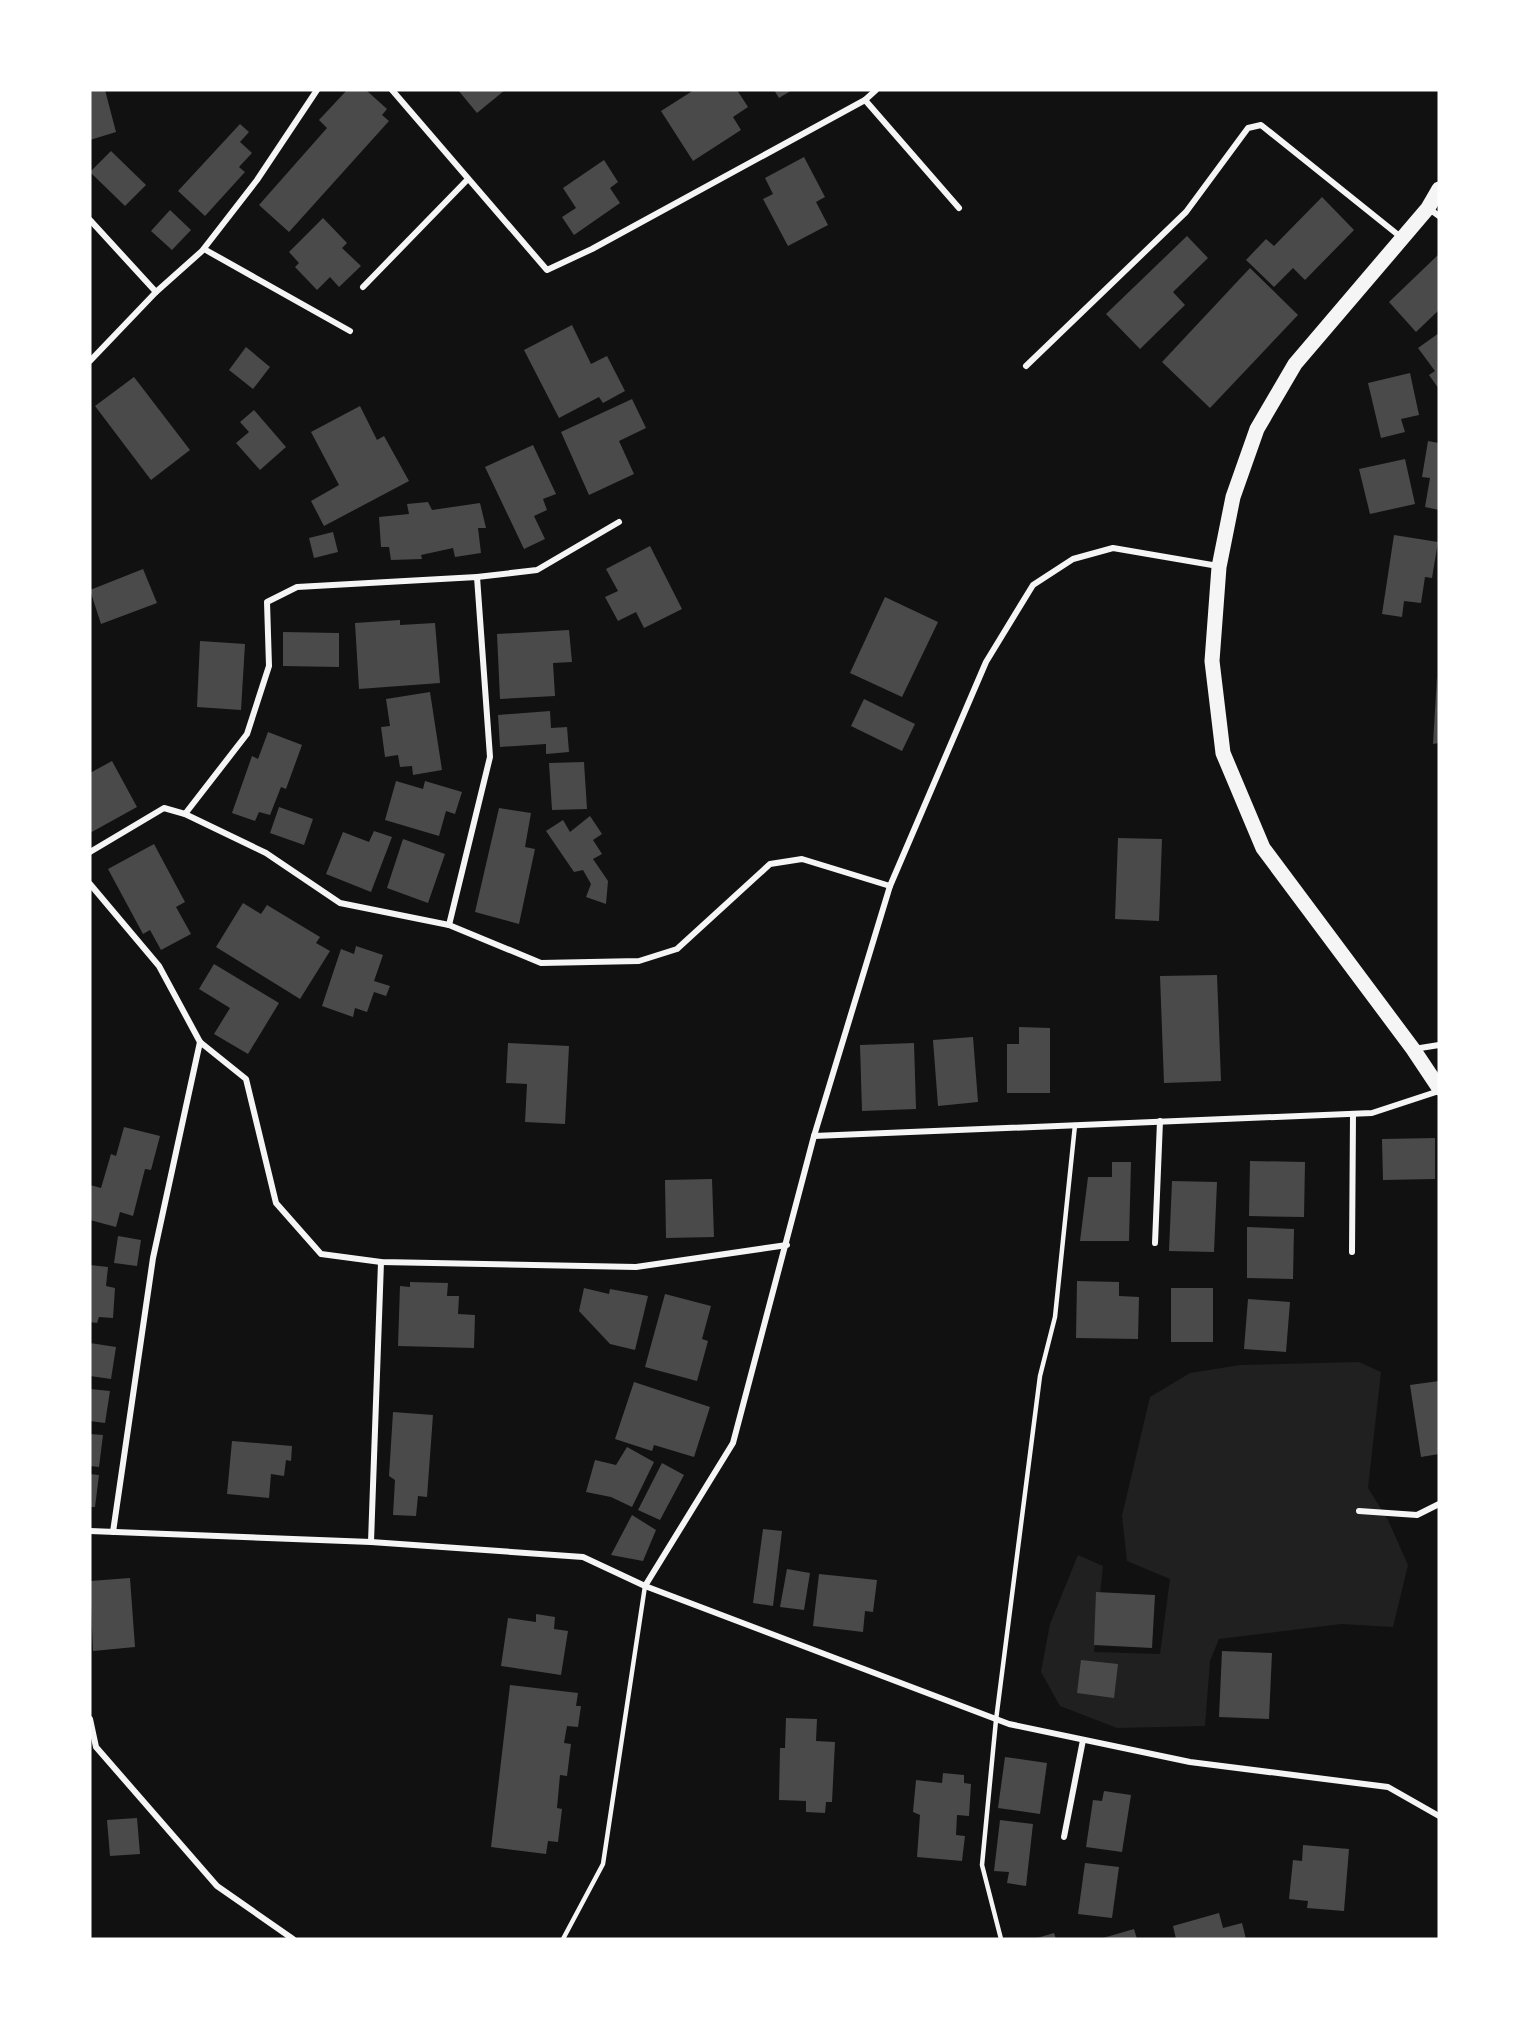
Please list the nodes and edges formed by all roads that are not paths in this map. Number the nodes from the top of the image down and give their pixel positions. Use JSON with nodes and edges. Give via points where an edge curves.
{"nodes":[{"id":1,"x":317,"y":90,"type":"edge"},
{"id":2,"x":392,"y":90,"type":"edge"},
{"id":3,"x":876,"y":90,"type":"edge"},
{"id":4,"x":865,"y":100,"type":"junction"},
{"id":5,"x":468,"y":179,"type":"junction"},
{"id":6,"x":1439,"y":189,"type":"edge"},
{"id":7,"x":959,"y":208,"type":"dead end"},
{"id":8,"x":1434,"y":212,"type":"edge"},
{"id":9,"x":90,"y":220,"type":"edge"},
{"id":10,"x":1402,"y":238,"type":"junction"},
{"id":11,"x":204,"y":249,"type":"junction"},
{"id":12,"x":363,"y":287,"type":"dead end"},
{"id":13,"x":156,"y":292,"type":"junction"},
{"id":14,"x":350,"y":331,"type":"dead end"},
{"id":15,"x":90,"y":361,"type":"edge"},
{"id":16,"x":1026,"y":366,"type":"dead end"},
{"id":17,"x":619,"y":522,"type":"dead end"},
{"id":18,"x":1219,"y":567,"type":"junction"},
{"id":19,"x":477,"y":578,"type":"junction"},
{"id":20,"x":185,"y":814,"type":"junction"},
{"id":21,"x":90,"y":852,"type":"edge"},
{"id":22,"x":90,"y":884,"type":"edge"},
{"id":23,"x":890,"y":886,"type":"junction"},
{"id":24,"x":449,"y":925,"type":"junction"},
{"id":25,"x":200,"y":1042,"type":"junction"},
{"id":26,"x":1439,"y":1045,"type":"edge"},
{"id":27,"x":1413,"y":1049,"type":"junction"},
{"id":28,"x":1439,"y":1089,"type":"edge"},
{"id":29,"x":1353,"y":1114,"type":"junction"},
{"id":30,"x":1160,"y":1121,"type":"junction"},
{"id":31,"x":1075,"y":1125,"type":"junction"},
{"id":32,"x":814,"y":1136,"type":"junction"},
{"id":33,"x":1155,"y":1243,"type":"dead end"},
{"id":34,"x":787,"y":1245,"type":"junction"},
{"id":35,"x":1352,"y":1252,"type":"dead end"},
{"id":36,"x":381,"y":1263,"type":"junction"},
{"id":37,"x":1439,"y":1504,"type":"edge"},
{"id":38,"x":1359,"y":1511,"type":"dead end"},
{"id":39,"x":90,"y":1531,"type":"edge"},
{"id":40,"x":113,"y":1532,"type":"junction"},
{"id":41,"x":371,"y":1542,"type":"junction"},
{"id":42,"x":645,"y":1586,"type":"junction"},
{"id":43,"x":90,"y":1719,"type":"edge"},
{"id":44,"x":996,"y":1720,"type":"junction"},
{"id":45,"x":1083,"y":1740,"type":"junction"},
{"id":46,"x":1439,"y":1816,"type":"edge"},
{"id":47,"x":1064,"y":1837,"type":"dead end"},
{"id":48,"x":293,"y":1939,"type":"edge"},
{"id":49,"x":563,"y":1939,"type":"edge"},
{"id":50,"x":1001,"y":1939,"type":"edge"}],
"edges":[{"from":1,"to":11,"type":"street","via":[[257,180]]},
{"from":2,"to":5,"type":"street"},
{"from":3,"to":4,"type":"street"},
{"from":4,"to":5,"type":"street","via":[[547,270]]},
{"from":4,"to":7,"type":"street"},
{"from":5,"to":12,"type":"street"},
{"from":6,"to":8,"type":"main road"},
{"from":8,"to":10,"type":"main road"},
{"from":9,"to":13,"type":"street"},
{"from":10,"to":16,"type":"street","via":[[1261,125],[1248,128],[1186,212]]},
{"from":10,"to":18,"type":"main road","via":[[1295,364],[1257,429],[1233,497]]},
{"from":11,"to":13,"type":"street"},
{"from":11,"to":14,"type":"street"},
{"from":13,"to":15,"type":"street"},
{"from":17,"to":19,"type":"street","via":[[537,570]]},
{"from":18,"to":23,"type":"street","via":[[1113,548],[1073,559],[1033,585],[986,662]]},
{"from":18,"to":27,"type":"main road","via":[[1212,661],[1223,753],[1263,848]]},
{"from":19,"to":20,"type":"street","via":[[297,587],[267,602],[269,666],[247,734]]},
{"from":19,"to":24,"type":"street","via":[[490,757]]},
{"from":20,"to":21,"type":"street","via":[[164,808]]},
{"from":20,"to":24,"type":"street","via":[[266,853],[340,903]]},
{"from":22,"to":25,"type":"street","via":[[159,966]]},
{"from":23,"to":24,"type":"street","via":[[802,859],[770,864],[677,949],[639,961],[541,963]]},
{"from":23,"to":32,"type":"street"},
{"from":25,"to":36,"type":"street","via":[[246,1079],[276,1203],[321,1254]]},
{"from":25,"to":40,"type":"street","via":[[153,1258]]},
{"from":26,"to":27,"type":"street"},
{"from":27,"to":28,"type":"main road"},
{"from":28,"to":29,"type":"street","via":[[1372,1113]]},
{"from":29,"to":30,"type":"street"},
{"from":29,"to":35,"type":"street"},
{"from":30,"to":31,"type":"street"},
{"from":30,"to":33,"type":"street"},
{"from":31,"to":32,"type":"street"},
{"from":31,"to":44,"type":"lane","via":[[1055,1317],[1040,1376]]},
{"from":32,"to":34,"type":"street"},
{"from":34,"to":36,"type":"street","via":[[636,1267]]},
{"from":34,"to":42,"type":"street","via":[[733,1443]]},
{"from":36,"to":41,"type":"street"},
{"from":37,"to":38,"type":"street","via":[[1417,1515]]},
{"from":39,"to":40,"type":"street"},
{"from":40,"to":41,"type":"street"},
{"from":41,"to":42,"type":"street","via":[[583,1557]]},
{"from":42,"to":44,"type":"street"},
{"from":42,"to":49,"type":"lane","via":[[603,1864]]},
{"from":43,"to":48,"type":"street","via":[[96,1747],[217,1886]]},
{"from":44,"to":45,"type":"street"},
{"from":44,"to":50,"type":"lane","via":[[982,1865]]},
{"from":45,"to":46,"type":"street","via":[[1190,1762],[1388,1787]]},
{"from":45,"to":47,"type":"street"}]}
